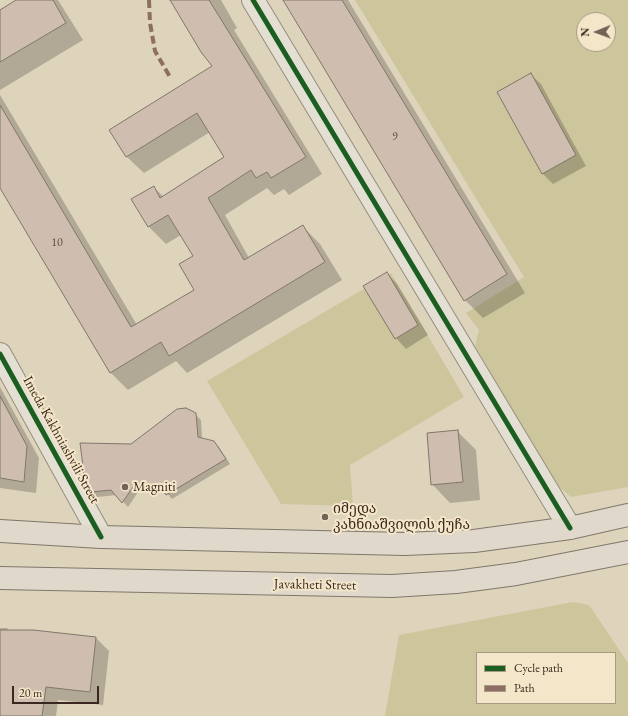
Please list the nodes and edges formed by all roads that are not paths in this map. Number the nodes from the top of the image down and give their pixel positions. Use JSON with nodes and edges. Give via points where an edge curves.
{"nodes":[{"id":1,"x":253,"y":0,"type":"edge"},
{"id":2,"x":0,"y":354,"type":"edge"},
{"id":3,"x":628,"y":515,"type":"edge"},
{"id":4,"x":570,"y":528,"type":"junction"},
{"id":5,"x":0,"y":531,"type":"edge"},
{"id":6,"x":101,"y":537,"type":"junction"},
{"id":7,"x":628,"y":552,"type":"edge"},
{"id":8,"x":0,"y":578,"type":"edge"}],
"edges":[{"from":1,"to":4,"type":"street"},
{"from":2,"to":6,"type":"street","name":"Imeda Kakhniashvili Street"},
{"from":3,"to":4,"type":"main road"},
{"from":4,"to":6,"type":"main road","via":[[474,541],[405,544]]},
{"from":5,"to":6,"type":"main road"},
{"from":7,"to":8,"type":"main road","name":"Javakheti Street","via":[[508,575],[456,582],[392,586]]}]}
